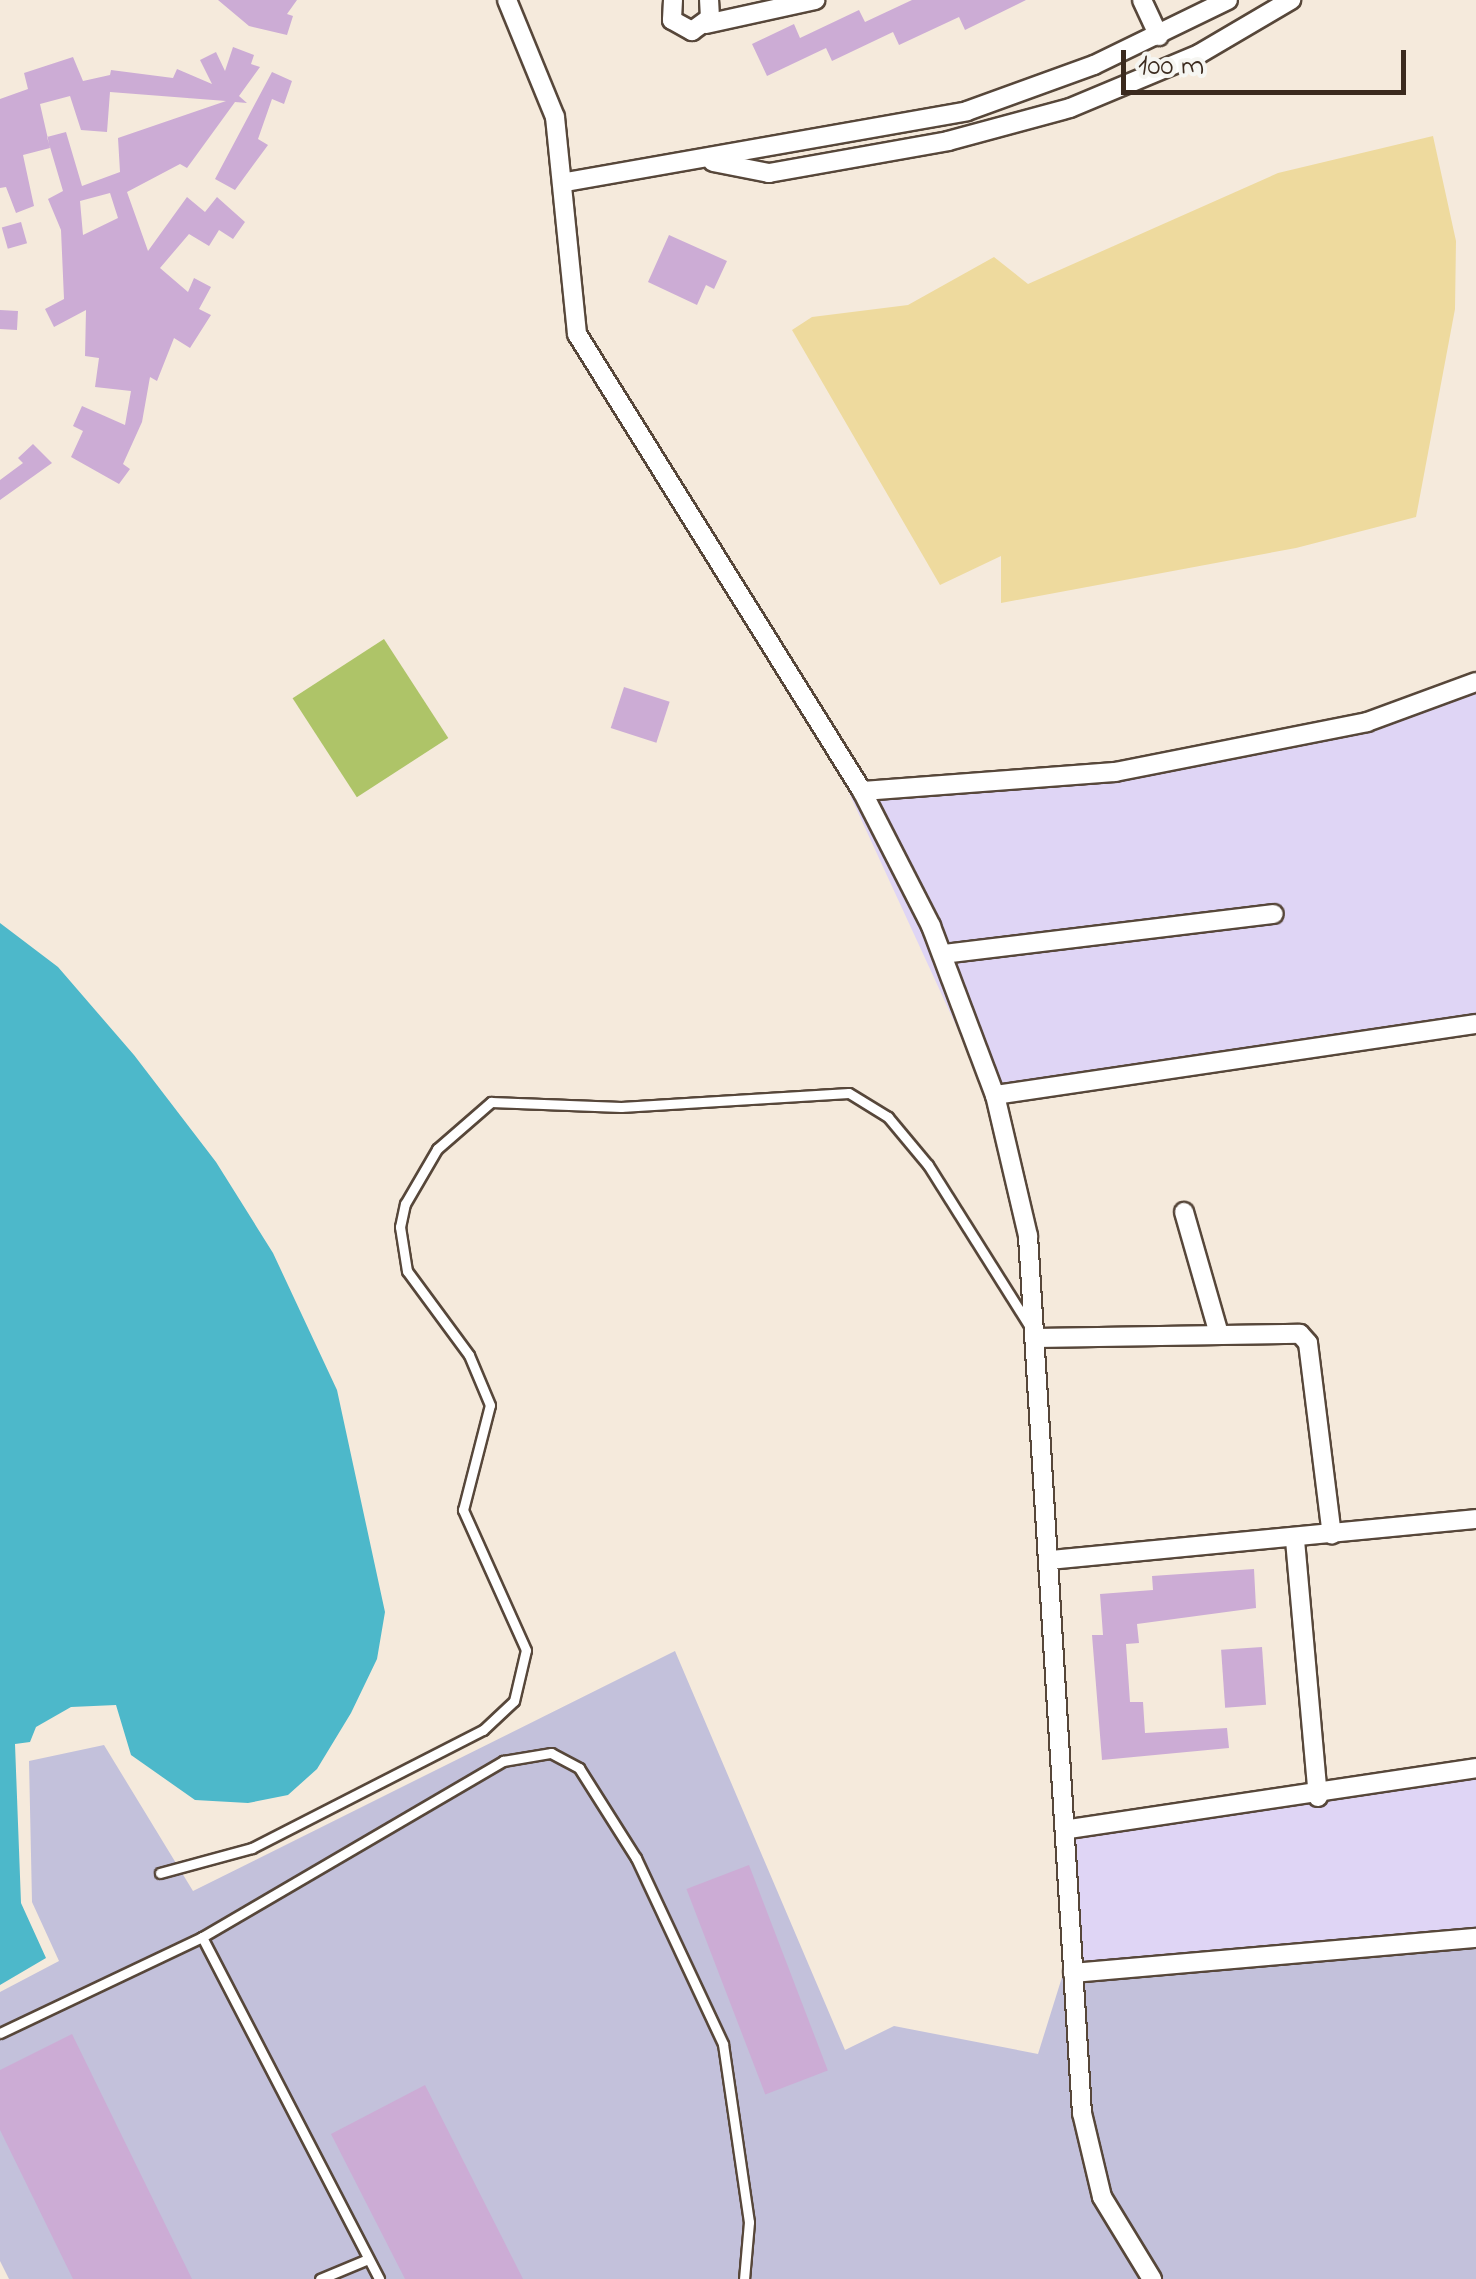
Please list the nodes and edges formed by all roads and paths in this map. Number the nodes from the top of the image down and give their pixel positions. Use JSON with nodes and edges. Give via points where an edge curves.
{"nodes":[{"id":1,"x":507,"y":0,"type":"edge"},
{"id":2,"x":673,"y":0,"type":"edge"},
{"id":3,"x":708,"y":0,"type":"edge"},
{"id":4,"x":815,"y":0,"type":"edge"},
{"id":5,"x":1142,"y":0,"type":"edge"},
{"id":6,"x":1228,"y":0,"type":"edge"},
{"id":7,"x":1291,"y":0,"type":"edge"},
{"id":8,"x":706,"y":24,"type":"junction"},
{"id":9,"x":1158,"y":36,"type":"junction"},
{"id":10,"x":702,"y":160,"type":"junction"},
{"id":11,"x":566,"y":182,"type":"junction"},
{"id":12,"x":1476,"y":682,"type":"edge"},
{"id":13,"x":862,"y":790,"type":"junction"},
{"id":14,"x":1274,"y":914,"type":"dead end"},
{"id":15,"x":943,"y":954,"type":"junction"},
{"id":16,"x":1476,"y":1024,"type":"edge"},
{"id":17,"x":994,"y":1095,"type":"junction"},
{"id":18,"x":1184,"y":1212,"type":"dead end"},
{"id":19,"x":1219,"y":1334,"type":"junction"},
{"id":20,"x":1036,"y":1338,"type":"junction"},
{"id":21,"x":1476,"y":1519,"type":"edge"},
{"id":22,"x":1332,"y":1535,"type":"junction"},
{"id":23,"x":1295,"y":1540,"type":"junction"},
{"id":24,"x":1050,"y":1560,"type":"junction"},
{"id":25,"x":1476,"y":1768,"type":"edge"},
{"id":26,"x":1318,"y":1797,"type":"junction"},
{"id":27,"x":1068,"y":1829,"type":"junction"},
{"id":28,"x":160,"y":1873,"type":"dead end"},
{"id":29,"x":202,"y":1938,"type":"junction"},
{"id":30,"x":1476,"y":1938,"type":"edge"},
{"id":31,"x":1073,"y":1973,"type":"junction"},
{"id":32,"x":0,"y":2033,"type":"edge"},
{"id":33,"x":368,"y":2258,"type":"junction"},
{"id":34,"x":320,"y":2279,"type":"edge"},
{"id":35,"x":379,"y":2279,"type":"edge"},
{"id":36,"x":744,"y":2279,"type":"edge"},
{"id":37,"x":1152,"y":2279,"type":"edge"}],
"edges":[{"from":1,"to":11,"type":"street","via":[[540,72]]},
{"from":2,"to":8,"type":"street","via":[[677,26],[692,32]]},
{"from":3,"to":8,"type":"street"},
{"from":4,"to":8,"type":"street"},
{"from":5,"to":9,"type":"street"},
{"from":6,"to":9,"type":"street"},
{"from":7,"to":10,"type":"street","via":[[1129,87],[1000,127],[769,173]]},
{"from":9,"to":10,"type":"street","via":[[967,111]]},
{"from":10,"to":11,"type":"street"},
{"from":11,"to":13,"type":"street","via":[[577,334]]},
{"from":12,"to":13,"type":"street","via":[[1367,722],[1115,772]]},
{"from":13,"to":15,"type":"street"},
{"from":14,"to":15,"type":"street"},
{"from":15,"to":17,"type":"street"},
{"from":16,"to":17,"type":"street"},
{"from":17,"to":20,"type":"street","via":[[1028,1236]]},
{"from":18,"to":19,"type":"street"},
{"from":19,"to":20,"type":"street"},
{"from":19,"to":22,"type":"street","via":[[1292,1332],[1308,1343]]},
{"from":20,"to":24,"type":"street"},
{"from":20,"to":28,"type":"lane","via":[[928,1166],[888,1117],[850,1093],[621,1107],[491,1102],[437,1149],[404,1204],[400,1227],[407,1271],[468,1355],[490,1404],[463,1510],[526,1650],[514,1702],[483,1730],[252,1848]]},
{"from":21,"to":22,"type":"street"},
{"from":22,"to":23,"type":"street"},
{"from":23,"to":24,"type":"street"},
{"from":23,"to":26,"type":"street"},
{"from":24,"to":27,"type":"street"},
{"from":25,"to":26,"type":"street"},
{"from":26,"to":27,"type":"street"},
{"from":27,"to":31,"type":"street"},
{"from":29,"to":32,"type":"lane"},
{"from":29,"to":33,"type":"lane"},
{"from":29,"to":36,"type":"lane","via":[[503,1761],[551,1753],[578,1768],[636,1858],[723,2044],[749,2222]]},
{"from":30,"to":31,"type":"street"},
{"from":31,"to":37,"type":"street","via":[[1088,2154],[1102,2197]]},
{"from":33,"to":34,"type":"lane"},
{"from":33,"to":35,"type":"lane"}]}
